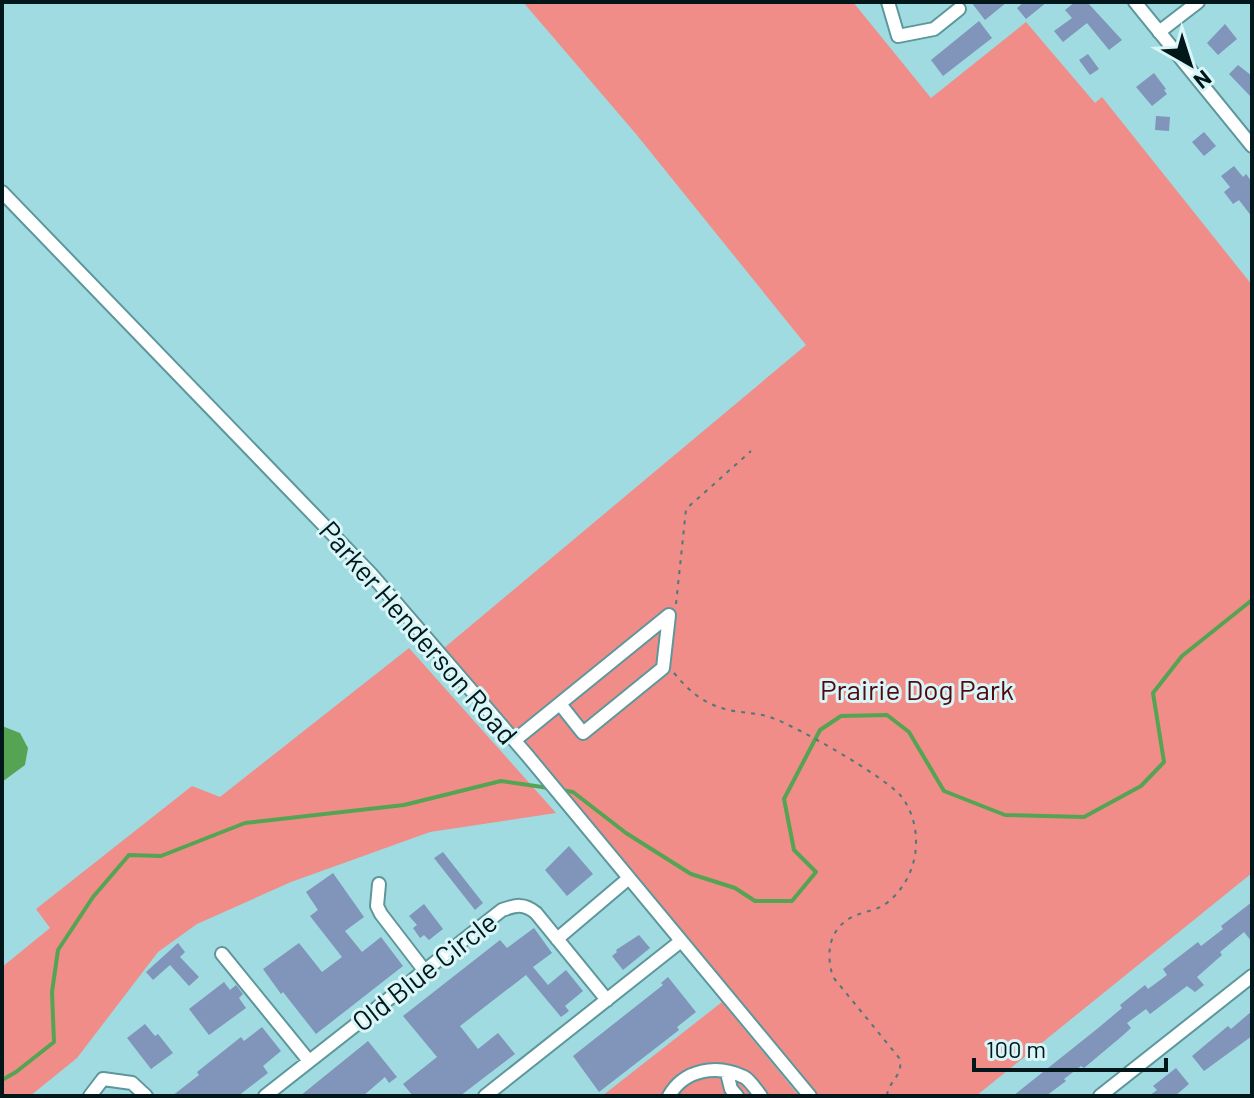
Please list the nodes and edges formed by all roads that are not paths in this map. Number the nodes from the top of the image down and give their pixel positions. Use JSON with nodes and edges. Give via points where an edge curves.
{"nodes":[{"id":1,"x":888,"y":2,"type":"edge"},
{"id":2,"x":1135,"y":2,"type":"edge"},
{"id":3,"x":1198,"y":2,"type":"edge"},
{"id":4,"x":959,"y":9,"type":"dead end"},
{"id":5,"x":1159,"y":32,"type":"junction"},
{"id":6,"x":1252,"y":146,"type":"edge"},
{"id":7,"x":2,"y":192,"type":"edge"},
{"id":8,"x":560,"y":704,"type":"junction"},
{"id":9,"x":515,"y":740,"type":"junction"},
{"id":10,"x":629,"y":878,"type":"junction"},
{"id":11,"x":379,"y":884,"type":"dead end"},
{"id":12,"x":557,"y":939,"type":"junction"},
{"id":13,"x":681,"y":941,"type":"junction"},
{"id":14,"x":222,"y":954,"type":"dead end"},
{"id":15,"x":424,"y":970,"type":"junction"},
{"id":16,"x":1252,"y":976,"type":"edge"},
{"id":17,"x":607,"y":1000,"type":"junction"},
{"id":18,"x":309,"y":1061,"type":"junction"},
{"id":19,"x":727,"y":1073,"type":"junction"},
{"id":20,"x":90,"y":1096,"type":"edge"},
{"id":21,"x":146,"y":1096,"type":"edge"},
{"id":22,"x":265,"y":1096,"type":"edge"},
{"id":23,"x":485,"y":1096,"type":"edge"},
{"id":24,"x":669,"y":1096,"type":"edge"},
{"id":25,"x":737,"y":1096,"type":"edge"},
{"id":26,"x":761,"y":1096,"type":"edge"},
{"id":27,"x":810,"y":1096,"type":"edge"},
{"id":28,"x":1100,"y":1096,"type":"edge"}],
"edges":[{"from":1,"to":4,"type":"street","via":[[898,36],[934,29]]},
{"from":2,"to":5,"type":"street"},
{"from":3,"to":5,"type":"street"},
{"from":5,"to":6,"type":"street"},
{"from":7,"to":9,"type":"street","name":"Parker Henderson Road","via":[[371,574]]},
{"from":8,"to":8,"type":"street","via":[[659,623],[669,615],[663,668],[583,733]]},
{"from":8,"to":9,"type":"street"},
{"from":9,"to":10,"type":"street","name":"Parker Henderson Road"},
{"from":10,"to":12,"type":"street"},
{"from":10,"to":13,"type":"street","name":"Parker Henderson Road"},
{"from":11,"to":15,"type":"street","via":[[381,914]]},
{"from":12,"to":15,"type":"street","name":"Old Blue Circle","via":[[528,906],[515,905]]},
{"from":12,"to":17,"type":"street","name":"Old Blue Circle"},
{"from":13,"to":17,"type":"street"},
{"from":13,"to":27,"type":"street","name":"Parker Henderson Road"},
{"from":14,"to":18,"type":"street"},
{"from":15,"to":18,"type":"street","name":"Old Blue Circle"},
{"from":16,"to":28,"type":"street"},
{"from":17,"to":23,"type":"street"},
{"from":18,"to":22,"type":"street","name":"Old Blue Circle"},
{"from":19,"to":24,"type":"street","via":[[697,1071]]},
{"from":19,"to":25,"type":"street"},
{"from":19,"to":26,"type":"street","via":[[746,1077]]},
{"from":20,"to":21,"type":"street","via":[[103,1079],[132,1083]]}]}
